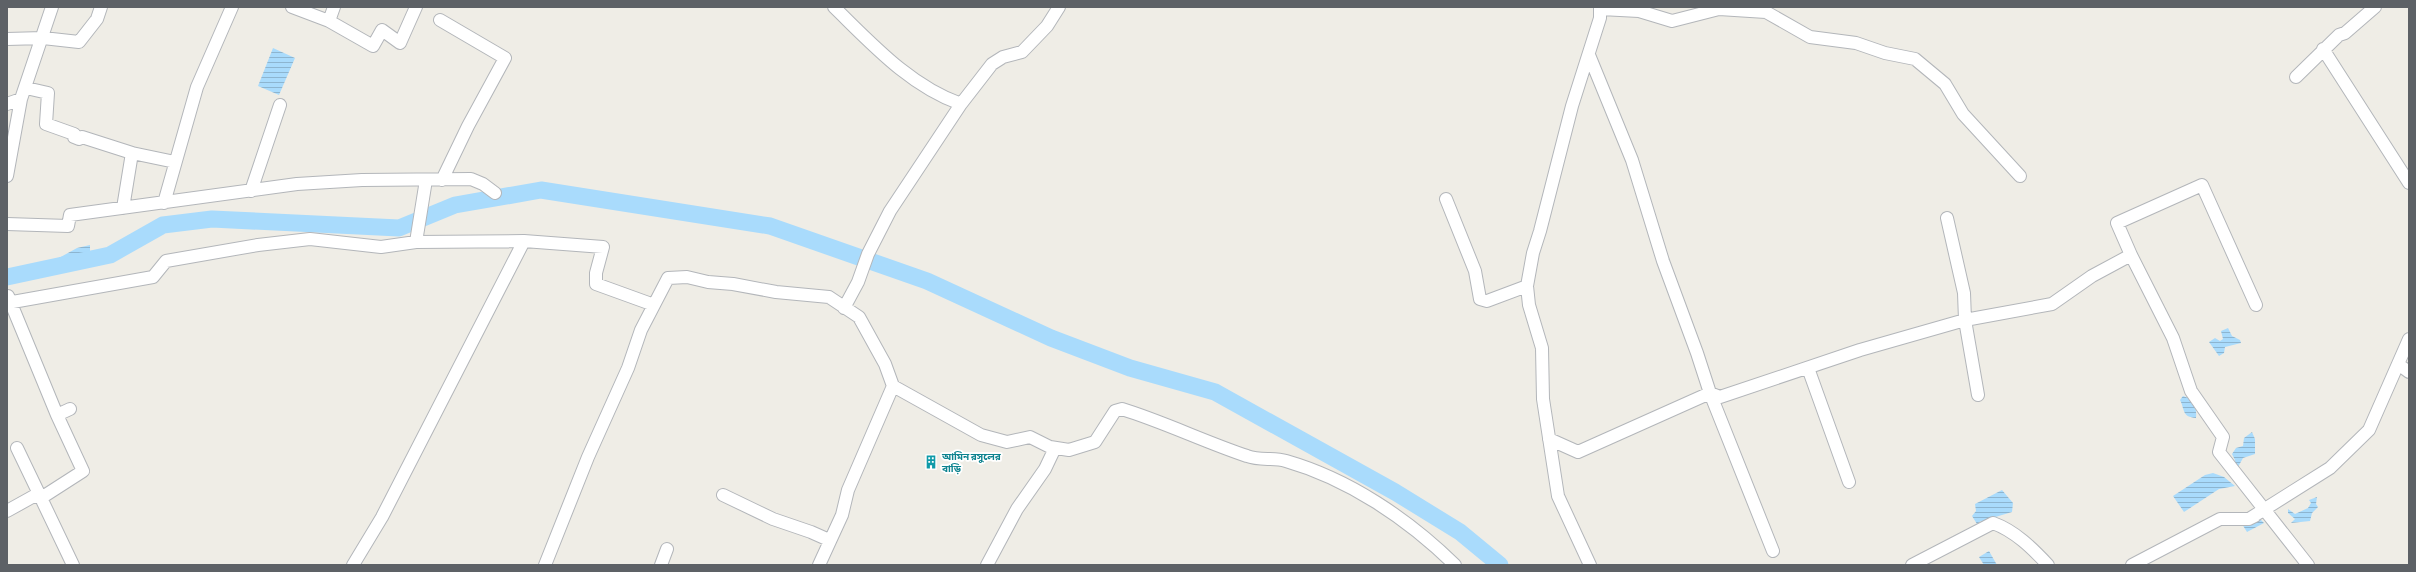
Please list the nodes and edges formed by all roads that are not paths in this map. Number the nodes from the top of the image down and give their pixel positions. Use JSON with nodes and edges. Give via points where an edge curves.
{"nodes":[{"id":1,"x":52,"y":7,"type":"edge"},
{"id":2,"x":101,"y":7,"type":"edge"},
{"id":3,"x":232,"y":7,"type":"edge"},
{"id":4,"x":292,"y":7,"type":"edge"},
{"id":5,"x":334,"y":7,"type":"edge"},
{"id":6,"x":416,"y":7,"type":"edge"},
{"id":7,"x":834,"y":7,"type":"edge"},
{"id":8,"x":1059,"y":7,"type":"edge"},
{"id":9,"x":2375,"y":7,"type":"edge"},
{"id":10,"x":1600,"y":8,"type":"edge"},
{"id":11,"x":440,"y":20,"type":"dead end"},
{"id":12,"x":329,"y":21,"type":"junction"},
{"id":13,"x":43,"y":38,"type":"junction"},
{"id":14,"x":7,"y":39,"type":"edge"},
{"id":15,"x":2323,"y":49,"type":"junction"},
{"id":16,"x":1589,"y":55,"type":"junction"},
{"id":17,"x":2296,"y":77,"type":"dead end"},
{"id":18,"x":24,"y":93,"type":"junction"},
{"id":19,"x":7,"y":104,"type":"edge"},
{"id":20,"x":961,"y":104,"type":"junction"},
{"id":21,"x":280,"y":105,"type":"dead end"},
{"id":22,"x":132,"y":153,"type":"junction"},
{"id":23,"x":175,"y":162,"type":"junction"},
{"id":24,"x":7,"y":176,"type":"edge"},
{"id":25,"x":2020,"y":176,"type":"dead end"},
{"id":26,"x":426,"y":180,"type":"junction"},
{"id":27,"x":442,"y":180,"type":"junction"},
{"id":28,"x":2409,"y":183,"type":"edge"},
{"id":29,"x":251,"y":191,"type":"junction"},
{"id":30,"x":495,"y":193,"type":"dead end"},
{"id":31,"x":1446,"y":199,"type":"dead end"},
{"id":32,"x":164,"y":203,"type":"junction"},
{"id":33,"x":123,"y":208,"type":"junction"},
{"id":34,"x":1947,"y":218,"type":"dead end"},
{"id":35,"x":7,"y":224,"type":"edge"},
{"id":36,"x":524,"y":241,"type":"junction"},
{"id":37,"x":416,"y":242,"type":"junction"},
{"id":38,"x":2131,"y":254,"type":"junction"},
{"id":39,"x":1527,"y":286,"type":"junction"},
{"id":40,"x":8,"y":301,"type":"edge"},
{"id":41,"x":654,"y":305,"type":"junction"},
{"id":42,"x":2256,"y":305,"type":"dead end"},
{"id":43,"x":844,"y":308,"type":"junction"},
{"id":44,"x":1965,"y":320,"type":"junction"},
{"id":45,"x":2409,"y":339,"type":"edge"},
{"id":46,"x":2398,"y":364,"type":"junction"},
{"id":47,"x":1808,"y":368,"type":"junction"},
{"id":48,"x":2409,"y":372,"type":"edge"},
{"id":49,"x":893,"y":386,"type":"junction"},
{"id":50,"x":1710,"y":393,"type":"junction"},
{"id":51,"x":1978,"y":395,"type":"dead end"},
{"id":52,"x":70,"y":409,"type":"dead end"},
{"id":53,"x":57,"y":415,"type":"junction"},
{"id":54,"x":1549,"y":439,"type":"junction"},
{"id":55,"x":17,"y":448,"type":"dead end"},
{"id":56,"x":1055,"y":448,"type":"junction"},
{"id":57,"x":1849,"y":482,"type":"dead end"},
{"id":58,"x":723,"y":495,"type":"dead end"},
{"id":59,"x":40,"y":498,"type":"junction"},
{"id":60,"x":7,"y":511,"type":"edge"},
{"id":61,"x":2264,"y":511,"type":"junction"},
{"id":62,"x":829,"y":540,"type":"junction"},
{"id":63,"x":667,"y":549,"type":"dead end"},
{"id":64,"x":1773,"y":551,"type":"dead end"},
{"id":65,"x":73,"y":565,"type":"edge"},
{"id":66,"x":353,"y":565,"type":"edge"},
{"id":67,"x":545,"y":565,"type":"edge"},
{"id":68,"x":661,"y":565,"type":"edge"},
{"id":69,"x":819,"y":565,"type":"edge"},
{"id":70,"x":987,"y":565,"type":"edge"},
{"id":71,"x":1455,"y":565,"type":"edge"},
{"id":72,"x":1590,"y":565,"type":"edge"},
{"id":73,"x":1912,"y":565,"type":"edge"},
{"id":74,"x":2048,"y":565,"type":"edge"},
{"id":75,"x":2132,"y":565,"type":"edge"},
{"id":76,"x":2308,"y":565,"type":"edge"}],
"edges":[{"from":1,"to":13,"type":"street"},
{"from":2,"to":13,"type":"street","via":[[97,19],[79,42]]},
{"from":3,"to":23,"type":"street","via":[[197,87]]},
{"from":4,"to":12,"type":"street"},
{"from":5,"to":12,"type":"street"},
{"from":6,"to":12,"type":"street","via":[[400,43],[382,30],[373,46]]},
{"from":7,"to":20,"type":"street","via":[[914,80],[938,96]]},
{"from":8,"to":20,"type":"street","via":[[1047,26],[1022,52],[1003,56],[992,64]]},
{"from":9,"to":15,"type":"street"},
{"from":10,"to":16,"type":"street"},
{"from":10,"to":25,"type":"street","via":[[1639,11],[1672,21],[1719,9],[1766,12],[1810,37],[1856,43],[1879,52],[1915,59],[1945,84],[1963,114]]},
{"from":11,"to":27,"type":"street","via":[[505,58]]},
{"from":13,"to":14,"type":"street"},
{"from":13,"to":18,"type":"street"},
{"from":15,"to":17,"type":"street"},
{"from":15,"to":28,"type":"street"},
{"from":16,"to":39,"type":"street","via":[[1572,106],[1533,253]]},
{"from":16,"to":50,"type":"street","via":[[1632,160],[1663,261],[1698,353]]},
{"from":18,"to":19,"type":"street"},
{"from":18,"to":22,"type":"street","via":[[48,93],[46,124],[74,134],[74,137],[79,139],[82,137]]},
{"from":18,"to":24,"type":"street"},
{"from":20,"to":43,"type":"street","via":[[890,210]]},
{"from":21,"to":29,"type":"street"},
{"from":22,"to":23,"type":"street"},
{"from":22,"to":33,"type":"street"},
{"from":23,"to":32,"type":"street"},
{"from":26,"to":27,"type":"street"},
{"from":26,"to":29,"type":"street","via":[[297,184]]},
{"from":26,"to":37,"type":"street"},
{"from":27,"to":30,"type":"street","via":[[471,179]]},
{"from":29,"to":32,"type":"street"},
{"from":31,"to":39,"type":"street","via":[[1475,271],[1480,299],[1487,301]]},
{"from":32,"to":33,"type":"street"},
{"from":33,"to":35,"type":"street","via":[[70,215],[68,226]]},
{"from":34,"to":44,"type":"street","via":[[1964,293]]},
{"from":36,"to":37,"type":"street"},
{"from":36,"to":41,"type":"street","via":[[603,247],[596,273],[596,284]]},
{"from":36,"to":66,"type":"street","via":[[382,517]]},
{"from":37,"to":40,"type":"street","via":[[381,247],[310,240],[258,245],[166,261],[153,277]]},
{"from":38,"to":42,"type":"street","via":[[2117,223],[2202,185]]},
{"from":38,"to":44,"type":"street","via":[[2092,276],[2052,304]]},
{"from":38,"to":61,"type":"street","via":[[2172,338],[2190,391],[2223,437],[2219,452]]},
{"from":39,"to":54,"type":"street","via":[[1529,305],[1542,348],[1543,399]]},
{"from":40,"to":53,"type":"street"},
{"from":41,"to":43,"type":"street","via":[[668,278],[688,277],[776,292],[829,297]]},
{"from":41,"to":67,"type":"street","via":[[641,330],[628,368],[588,457]]},
{"from":43,"to":49,"type":"street","via":[[859,316],[886,364]]},
{"from":44,"to":47,"type":"street","via":[[1860,350]]},
{"from":44,"to":51,"type":"street"},
{"from":45,"to":46,"type":"street"},
{"from":46,"to":48,"type":"street"},
{"from":46,"to":61,"type":"street","via":[[2369,430],[2330,468]]},
{"from":47,"to":50,"type":"street","via":[[1720,397]]},
{"from":47,"to":57,"type":"street"},
{"from":49,"to":56,"type":"street","via":[[981,434],[1007,442],[1030,437]]},
{"from":49,"to":62,"type":"street","via":[[848,490],[842,515]]},
{"from":50,"to":54,"type":"street","via":[[1578,452]]},
{"from":50,"to":64,"type":"street"},
{"from":52,"to":53,"type":"street"},
{"from":53,"to":59,"type":"street","via":[[83,471]]},
{"from":54,"to":72,"type":"street","via":[[1558,496]]},
{"from":55,"to":59,"type":"street"},
{"from":56,"to":70,"type":"street","via":[[1045,469],[1017,509]]},
{"from":56,"to":71,"type":"street","via":[[1069,450],[1095,442],[1115,411],[1122,408],[1231,451],[1258,460],[1284,460],[1340,483],[1386,508],[1411,526]]},
{"from":58,"to":62,"type":"street","via":[[773,519]]},
{"from":59,"to":60,"type":"street","via":[[34,496]]},
{"from":59,"to":65,"type":"street"},
{"from":61,"to":75,"type":"street","via":[[2248,519],[2220,519]]},
{"from":61,"to":76,"type":"street"},
{"from":62,"to":69,"type":"street"},
{"from":63,"to":68,"type":"street"},
{"from":73,"to":74,"type":"street","via":[[1993,523],[2007,528]]}]}
